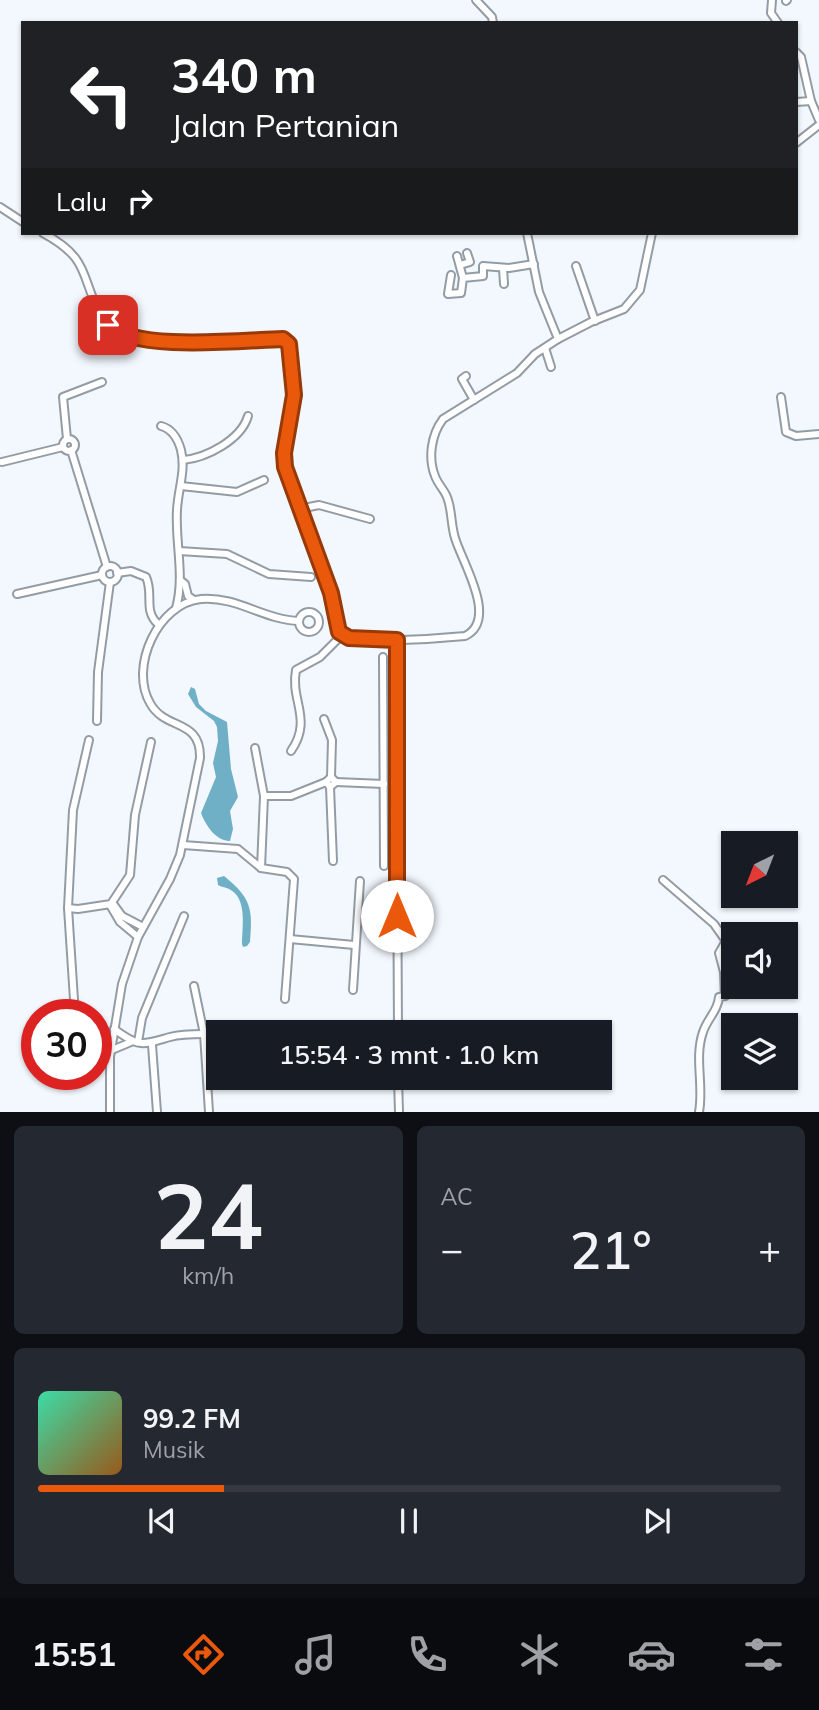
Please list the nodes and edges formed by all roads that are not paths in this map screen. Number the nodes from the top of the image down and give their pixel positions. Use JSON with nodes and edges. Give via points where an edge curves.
{"nodes":[{"id":1,"x":476,"y":0,"type":"edge"},
{"id":2,"x":772,"y":0,"type":"edge"},
{"id":3,"x":493,"y":21,"type":"edge"},
{"id":4,"x":777,"y":21,"type":"edge"},
{"id":5,"x":798,"y":54,"type":"edge"},
{"id":6,"x":811,"y":101,"type":"junction"},
{"id":7,"x":798,"y":102,"type":"edge"},
{"id":8,"x":819,"y":122,"type":"edge"},
{"id":9,"x":798,"y":141,"type":"edge"},
{"id":10,"x":0,"y":206,"type":"edge"},
{"id":11,"x":21,"y":221,"type":"edge"},
{"id":12,"x":47,"y":235,"type":"edge"},
{"id":13,"x":527,"y":235,"type":"edge"},
{"id":14,"x":652,"y":235,"type":"edge"},
{"id":15,"x":467,"y":253,"type":"dead end"},
{"id":16,"x":457,"y":256,"type":"dead end"},
{"id":17,"x":534,"y":264,"type":"junction"},
{"id":18,"x":460,"y":265,"type":"junction"},
{"id":19,"x":576,"y":266,"type":"dead end"},
{"id":20,"x":503,"y":268,"type":"junction"},
{"id":21,"x":451,"y":275,"type":"dead end"},
{"id":22,"x":463,"y":278,"type":"junction"},
{"id":23,"x":505,"y":284,"type":"dead end"},
{"id":24,"x":595,"y":321,"type":"junction"},
{"id":25,"x":558,"y":339,"type":"junction"},
{"id":26,"x":545,"y":348,"type":"junction"},
{"id":27,"x":551,"y":367,"type":"dead end"},
{"id":28,"x":466,"y":376,"type":"dead end"},
{"id":29,"x":102,"y":382,"type":"dead end"},
{"id":30,"x":781,"y":397,"type":"dead end"},
{"id":31,"x":474,"y":400,"type":"junction"},
{"id":32,"x":248,"y":416,"type":"dead end"},
{"id":33,"x":161,"y":426,"type":"dead end"},
{"id":34,"x":819,"y":434,"type":"edge"},
{"id":35,"x":67,"y":449,"type":"junction"},
{"id":36,"x":183,"y":460,"type":"junction"},
{"id":37,"x":2,"y":462,"type":"edge"},
{"id":38,"x":264,"y":480,"type":"dead end"},
{"id":39,"x":181,"y":486,"type":"junction"},
{"id":40,"x":299,"y":509,"type":"junction"},
{"id":41,"x":370,"y":519,"type":"dead end"},
{"id":42,"x":179,"y":551,"type":"junction"},
{"id":43,"x":107,"y":567,"type":"junction"},
{"id":44,"x":117,"y":573,"type":"junction"},
{"id":45,"x":102,"y":575,"type":"junction"},
{"id":46,"x":311,"y":577,"type":"dead end"},
{"id":47,"x":180,"y":580,"type":"junction"},
{"id":48,"x":110,"y":582,"type":"junction"},
{"id":49,"x":17,"y":594,"type":"dead end"},
{"id":50,"x":194,"y":600,"type":"junction"},
{"id":51,"x":176,"y":608,"type":"junction"},
{"id":52,"x":334,"y":613,"type":"junction"},
{"id":53,"x":317,"y":616,"type":"junction"},
{"id":54,"x":299,"y":621,"type":"junction"},
{"id":55,"x":158,"y":624,"type":"junction"},
{"id":56,"x":319,"y":624,"type":"junction"},
{"id":57,"x":335,"y":624,"type":"junction"},
{"id":58,"x":342,"y":635,"type":"junction"},
{"id":59,"x":397,"y":640,"type":"junction"},
{"id":60,"x":383,"y":657,"type":"dead end"},
{"id":61,"x":324,"y":719,"type":"dead end"},
{"id":62,"x":97,"y":721,"type":"dead end"},
{"id":63,"x":89,"y":740,"type":"dead end"},
{"id":64,"x":151,"y":742,"type":"dead end"},
{"id":65,"x":255,"y":748,"type":"dead end"},
{"id":66,"x":290,"y":751,"type":"dead end"},
{"id":67,"x":331,"y":782,"type":"junction"},
{"id":68,"x":384,"y":785,"type":"junction"},
{"id":69,"x":264,"y":796,"type":"junction"},
{"id":70,"x":183,"y":845,"type":"junction"},
{"id":71,"x":334,"y":860,"type":"dead end"},
{"id":72,"x":384,"y":866,"type":"dead end"},
{"id":73,"x":261,"y":868,"type":"junction"},
{"id":74,"x":663,"y":880,"type":"dead end"},
{"id":75,"x":360,"y":881,"type":"dead end"},
{"id":76,"x":111,"y":904,"type":"junction"},
{"id":77,"x":68,"y":908,"type":"junction"},
{"id":78,"x":184,"y":916,"type":"dead end"},
{"id":79,"x":143,"y":927,"type":"junction"},
{"id":80,"x":138,"y":937,"type":"junction"},
{"id":81,"x":290,"y":939,"type":"junction"},
{"id":82,"x":354,"y":945,"type":"junction"},
{"id":83,"x":194,"y":986,"type":"dead end"},
{"id":84,"x":353,"y":990,"type":"dead end"},
{"id":85,"x":74,"y":999,"type":"edge"},
{"id":86,"x":285,"y":999,"type":"dead end"},
{"id":87,"x":398,"y":1020,"type":"edge"},
{"id":88,"x":114,"y":1029,"type":"junction"},
{"id":89,"x":204,"y":1034,"type":"junction"},
{"id":90,"x":134,"y":1042,"type":"junction"},
{"id":91,"x":112,"y":1043,"type":"edge"},
{"id":92,"x":152,"y":1045,"type":"junction"},
{"id":93,"x":112,"y":1050,"type":"edge"},
{"id":94,"x":110,"y":1090,"type":"edge"},
{"id":95,"x":398,"y":1090,"type":"edge"},
{"id":96,"x":110,"y":1111,"type":"edge"},
{"id":97,"x":157,"y":1111,"type":"edge"},
{"id":98,"x":209,"y":1111,"type":"edge"},
{"id":99,"x":399,"y":1111,"type":"edge"},
{"id":100,"x":699,"y":1111,"type":"edge"}],
"edges":[{"from":1,"to":3,"type":"street"},
{"from":2,"to":4,"type":"street","via":[[771,13]]},
{"from":5,"to":6,"type":"street"},
{"from":6,"to":7,"type":"street"},
{"from":6,"to":8,"type":"street"},
{"from":8,"to":9,"type":"street"},
{"from":10,"to":11,"type":"street"},
{"from":12,"to":40,"type":"street","via":[[80,262],[104,320],[119,333],[157,341],[288,342],[294,395],[284,461]]},
{"from":13,"to":17,"type":"street"},
{"from":14,"to":24,"type":"street","via":[[640,289],[624,309]]},
{"from":15,"to":18,"type":"street","via":[[470,262]]},
{"from":16,"to":18,"type":"street"},
{"from":17,"to":20,"type":"street"},
{"from":17,"to":25,"type":"street","via":[[540,296]]},
{"from":18,"to":22,"type":"street"},
{"from":19,"to":24,"type":"street"},
{"from":20,"to":22,"type":"street","via":[[483,266],[482,275]]},
{"from":20,"to":23,"type":"street"},
{"from":21,"to":22,"type":"street","via":[[448,293],[461,293]]},
{"from":24,"to":25,"type":"street"},
{"from":25,"to":26,"type":"street"},
{"from":26,"to":27,"type":"street"},
{"from":26,"to":31,"type":"street","via":[[517,373]]},
{"from":28,"to":31,"type":"street","via":[[463,379]]},
{"from":29,"to":35,"type":"street","via":[[63,397]]},
{"from":30,"to":34,"type":"street","via":[[786,432]]},
{"from":31,"to":59,"type":"street","via":[[438,425],[431,462],[449,501],[454,536],[475,587],[479,621],[465,636]]},
{"from":32,"to":36,"type":"street","via":[[224,445]]},
{"from":33,"to":36,"type":"street","via":[[178,441]]},
{"from":35,"to":37,"type":"street"},
{"from":35,"to":43,"type":"street"},
{"from":36,"to":39,"type":"street"},
{"from":38,"to":39,"type":"street","via":[[237,492]]},
{"from":39,"to":42,"type":"street"},
{"from":40,"to":41,"type":"street","via":[[319,505]]},
{"from":40,"to":52,"type":"street","via":[[331,593]]},
{"from":42,"to":46,"type":"street","via":[[227,554],[269,574]]},
{"from":42,"to":47,"type":"street"},
{"from":43,"to":44,"type":"street"},
{"from":43,"to":45,"type":"street"},
{"from":44,"to":48,"type":"street"},
{"from":44,"to":55,"type":"street","via":[[131,571],[146,577],[149,613]]},
{"from":45,"to":48,"type":"street"},
{"from":45,"to":49,"type":"street"},
{"from":47,"to":50,"type":"street"},
{"from":47,"to":51,"type":"street"},
{"from":48,"to":62,"type":"street","via":[[98,672]]},
{"from":50,"to":51,"type":"street"},
{"from":50,"to":54,"type":"street","via":[[227,600],[276,619]]},
{"from":51,"to":55,"type":"street"},
{"from":52,"to":53,"type":"street"},
{"from":52,"to":57,"type":"street"},
{"from":53,"to":54,"type":"street","via":[[306,613]]},
{"from":53,"to":56,"type":"street"},
{"from":54,"to":56,"type":"street","via":[[309,632]]},
{"from":55,"to":70,"type":"street","via":[[147,658],[145,691],[157,712],[195,735],[200,751]]},
{"from":56,"to":57,"type":"street"},
{"from":57,"to":58,"type":"street"},
{"from":58,"to":59,"type":"street"},
{"from":58,"to":66,"type":"street","via":[[320,657],[296,670],[302,722]]},
{"from":59,"to":87,"type":"street"},
{"from":60,"to":68,"type":"street"},
{"from":61,"to":67,"type":"street","via":[[332,740]]},
{"from":63,"to":77,"type":"street","via":[[73,810]]},
{"from":64,"to":76,"type":"street","via":[[135,816],[130,875]]},
{"from":65,"to":69,"type":"street"},
{"from":67,"to":68,"type":"street"},
{"from":67,"to":69,"type":"street","via":[[290,796]]},
{"from":67,"to":71,"type":"street"},
{"from":68,"to":72,"type":"street"},
{"from":69,"to":73,"type":"street"},
{"from":70,"to":73,"type":"street","via":[[238,849]]},
{"from":70,"to":79,"type":"street"},
{"from":73,"to":81,"type":"street","via":[[287,872],[294,879]]},
{"from":74,"to":100,"type":"street","via":[[714,924],[726,941],[719,953],[725,996],[719,997],[703,1031]]},
{"from":75,"to":82,"type":"street"},
{"from":76,"to":77,"type":"street"},
{"from":76,"to":79,"type":"street"},
{"from":76,"to":80,"type":"street","via":[[120,922]]},
{"from":77,"to":85,"type":"street"},
{"from":78,"to":90,"type":"street"},
{"from":79,"to":80,"type":"street"},
{"from":80,"to":88,"type":"street","via":[[122,984]]},
{"from":81,"to":82,"type":"street"},
{"from":81,"to":86,"type":"street"},
{"from":82,"to":84,"type":"street"},
{"from":83,"to":89,"type":"street"},
{"from":88,"to":90,"type":"street"},
{"from":88,"to":91,"type":"street"},
{"from":89,"to":92,"type":"street","via":[[179,1035]]},
{"from":89,"to":98,"type":"street"},
{"from":90,"to":92,"type":"street"},
{"from":90,"to":93,"type":"street"},
{"from":92,"to":97,"type":"street"},
{"from":94,"to":96,"type":"street"},
{"from":95,"to":99,"type":"street"}]}
